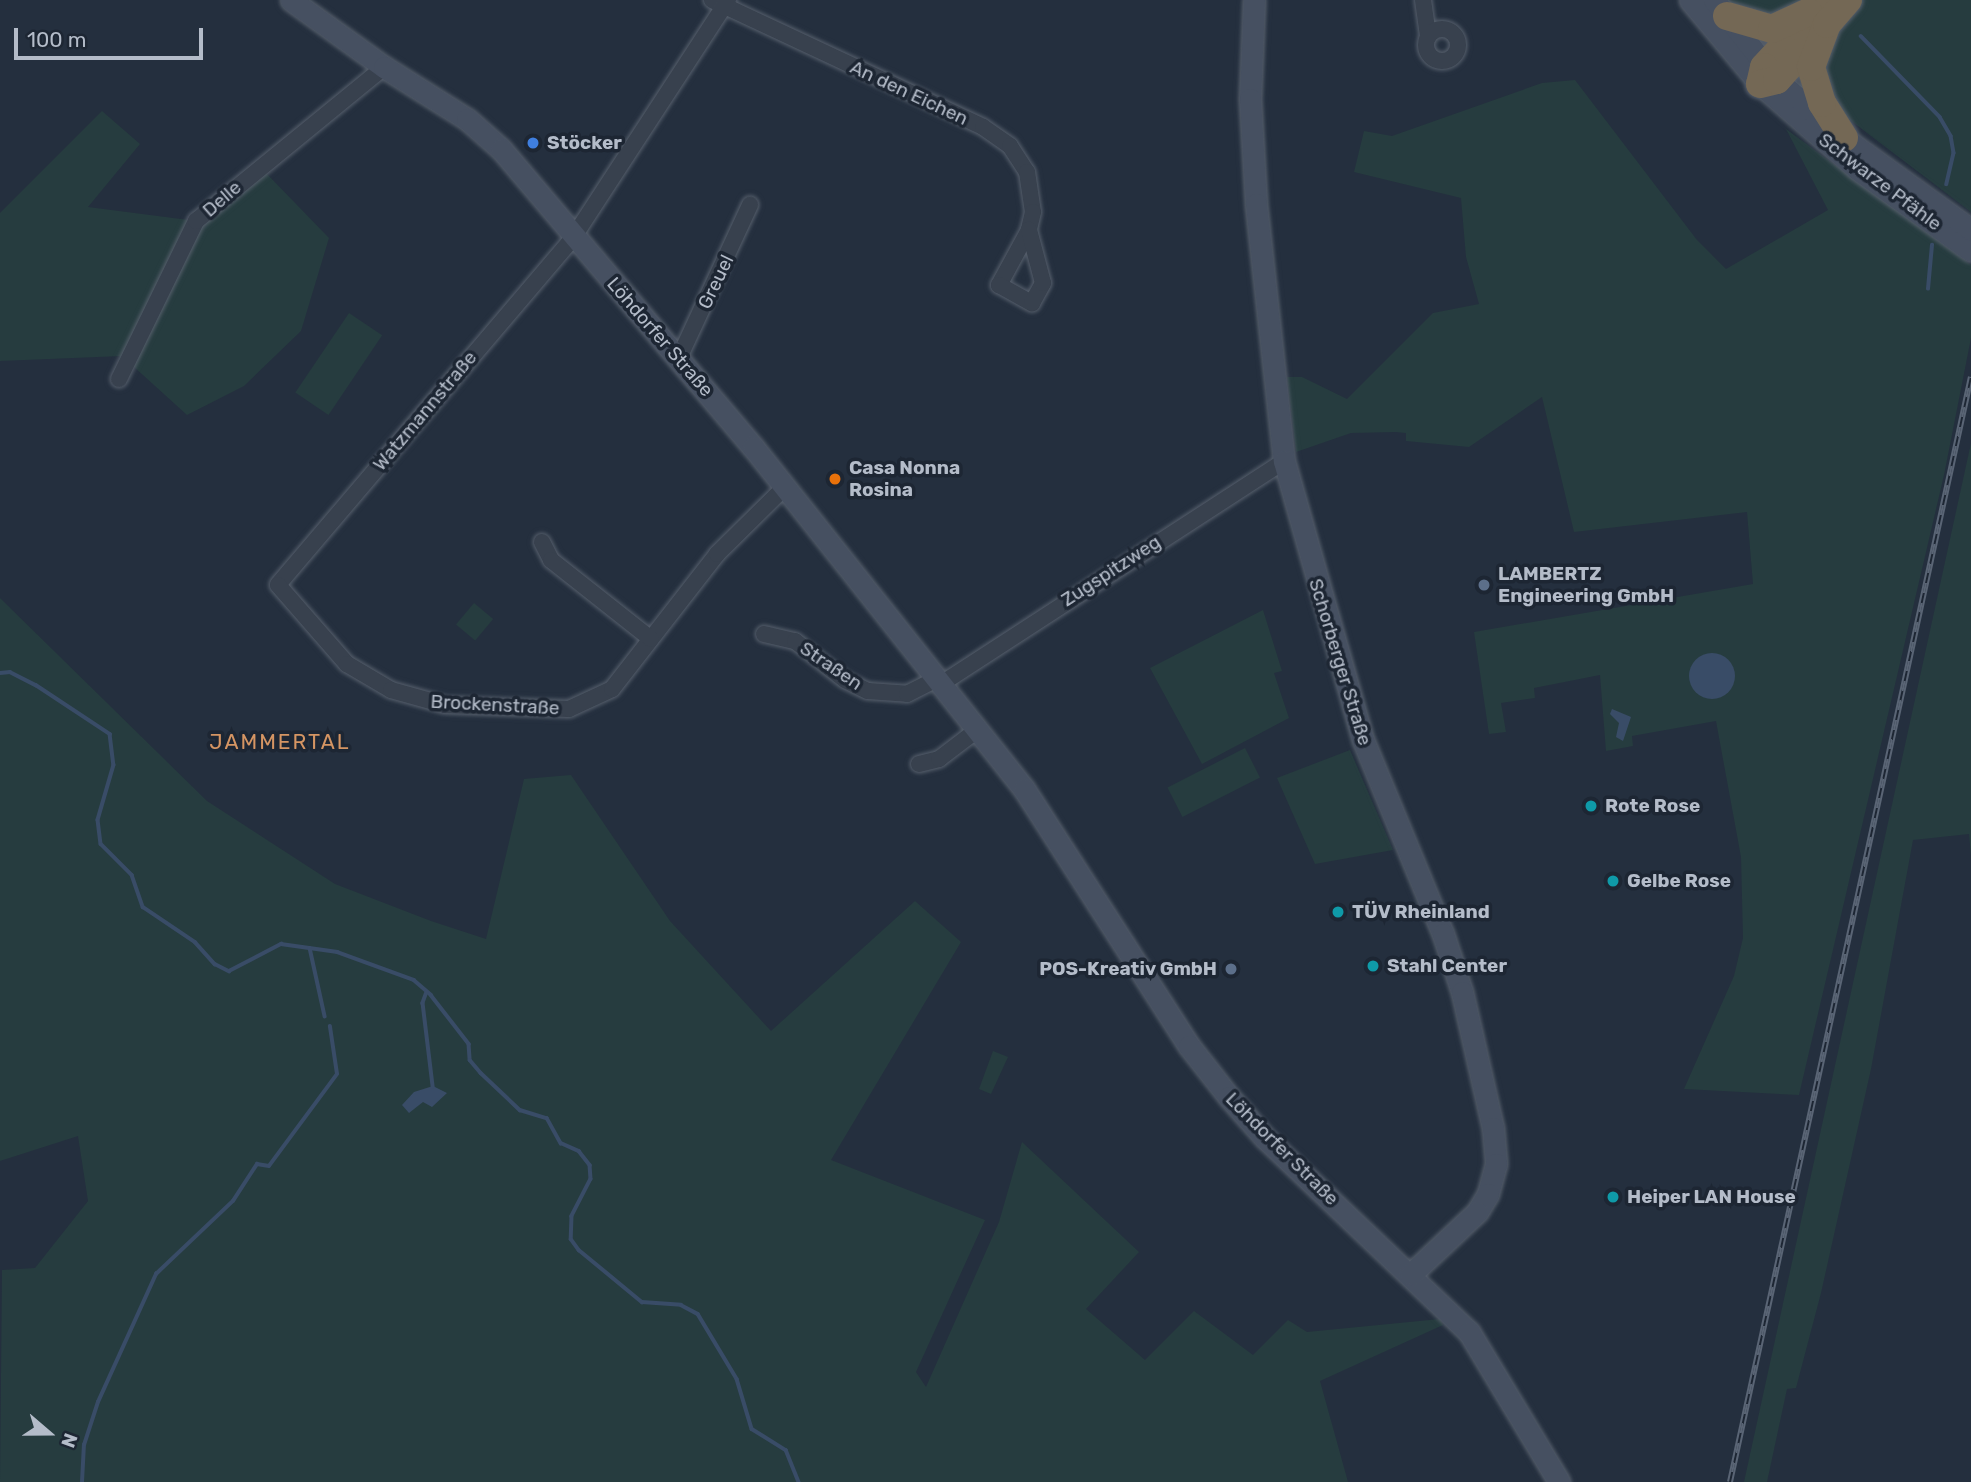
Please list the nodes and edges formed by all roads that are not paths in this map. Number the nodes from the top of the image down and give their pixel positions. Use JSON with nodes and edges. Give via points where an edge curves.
{"nodes":[{"id":1,"x":291,"y":0,"type":"edge"},
{"id":2,"x":1254,"y":0,"type":"edge"},
{"id":3,"x":1423,"y":0,"type":"edge"},
{"id":4,"x":1690,"y":0,"type":"edge"},
{"id":5,"x":1848,"y":0,"type":"edge"},
{"id":6,"x":721,"y":3,"type":"edge"},
{"id":7,"x":1720,"y":8,"type":"edge"},
{"id":8,"x":1826,"y":8,"type":"edge"},
{"id":9,"x":1428,"y":37,"type":"dead end"},
{"id":10,"x":384,"y":67,"type":"junction"},
{"id":11,"x":1767,"y":77,"type":"junction"},
{"id":12,"x":1844,"y":138,"type":"junction"},
{"id":13,"x":751,"y":205,"type":"dead end"},
{"id":14,"x":1029,"y":230,"type":"dead end"},
{"id":15,"x":1971,"y":230,"type":"edge"},
{"id":16,"x":573,"y":238,"type":"junction"},
{"id":17,"x":1971,"y":251,"type":"edge"},
{"id":18,"x":679,"y":358,"type":"junction"},
{"id":19,"x":119,"y":379,"type":"dead end"},
{"id":20,"x":1284,"y":461,"type":"junction"},
{"id":21,"x":785,"y":486,"type":"junction"},
{"id":22,"x":542,"y":541,"type":"dead end"},
{"id":23,"x":278,"y":585,"type":"joint"},
{"id":24,"x":764,"y":635,"type":"dead end"},
{"id":25,"x":651,"y":639,"type":"junction"},
{"id":26,"x":939,"y":682,"type":"junction"},
{"id":27,"x":976,"y":730,"type":"junction"},
{"id":28,"x":919,"y":764,"type":"dead end"},
{"id":29,"x":1411,"y":1274,"type":"junction"},
{"id":30,"x":1559,"y":1482,"type":"edge"}],
"edges":[{"from":1,"to":10,"type":"main road","name":"Löhdorfer Straße"},
{"from":2,"to":20,"type":"main road","name":"Schorberger Straße","via":[[1250,99],[1256,204]]},
{"from":3,"to":9,"type":"street"},
{"from":4,"to":11,"type":"main road"},
{"from":5,"to":8,"type":"highway"},
{"from":6,"to":14,"type":"street","name":"An den Eichen","via":[[998,135],[1017,154],[1032,185]]},
{"from":6,"to":16,"type":"street","name":"An den Eichen"},
{"from":7,"to":8,"type":"highway","via":[[1755,27],[1777,28]]},
{"from":7,"to":11,"type":"main road"},
{"from":8,"to":11,"type":"highway"},
{"from":8,"to":12,"type":"highway","via":[[1812,75]]},
{"from":10,"to":16,"type":"main road","name":"Löhdorfer Straße","via":[[488,135]]},
{"from":10,"to":19,"type":"street","name":"Delle","via":[[197,221]]},
{"from":11,"to":12,"type":"main road","name":"Schwarze Pfähle"},
{"from":11,"to":17,"type":"main road","name":"Schwarze Pfähle","via":[[1857,169]]},
{"from":12,"to":15,"type":"main road","name":"Schwarze Pfähle"},
{"from":13,"to":18,"type":"street","name":"Greuel"},
{"from":16,"to":18,"type":"main road","name":"Löhdorfer Straße"},
{"from":16,"to":23,"type":"street","name":"Watzmannstraße"},
{"from":18,"to":21,"type":"main road","name":"Löhdorfer Straße"},
{"from":20,"to":26,"type":"street","name":"Zugspitzweg"},
{"from":20,"to":29,"type":"main road","name":"Schorberger Straße","via":[[1363,740],[1443,934],[1462,992],[1493,1128],[1496,1164],[1484,1201]]},
{"from":21,"to":25,"type":"street","name":"Brockenstraße","via":[[717,554]]},
{"from":21,"to":26,"type":"main road","name":"Löhdorfer Straße"},
{"from":22,"to":25,"type":"street","via":[[551,560]]},
{"from":23,"to":25,"type":"street","name":"Brockenstraße","via":[[354,669],[391,690],[437,704],[582,706],[612,689]]},
{"from":24,"to":26,"type":"street","name":"Straßen","via":[[795,641],[845,680],[868,691],[906,695]]},
{"from":26,"to":27,"type":"main road","name":"Löhdorfer Straße"},
{"from":27,"to":28,"type":"street","via":[[939,760]]},
{"from":27,"to":29,"type":"main road","name":"Löhdorfer Straße","via":[[1054,831],[1189,1046],[1228,1097],[1265,1138]]},
{"from":29,"to":30,"type":"main road","name":"Löhdorfer Straße","via":[[1482,1349]]}]}
